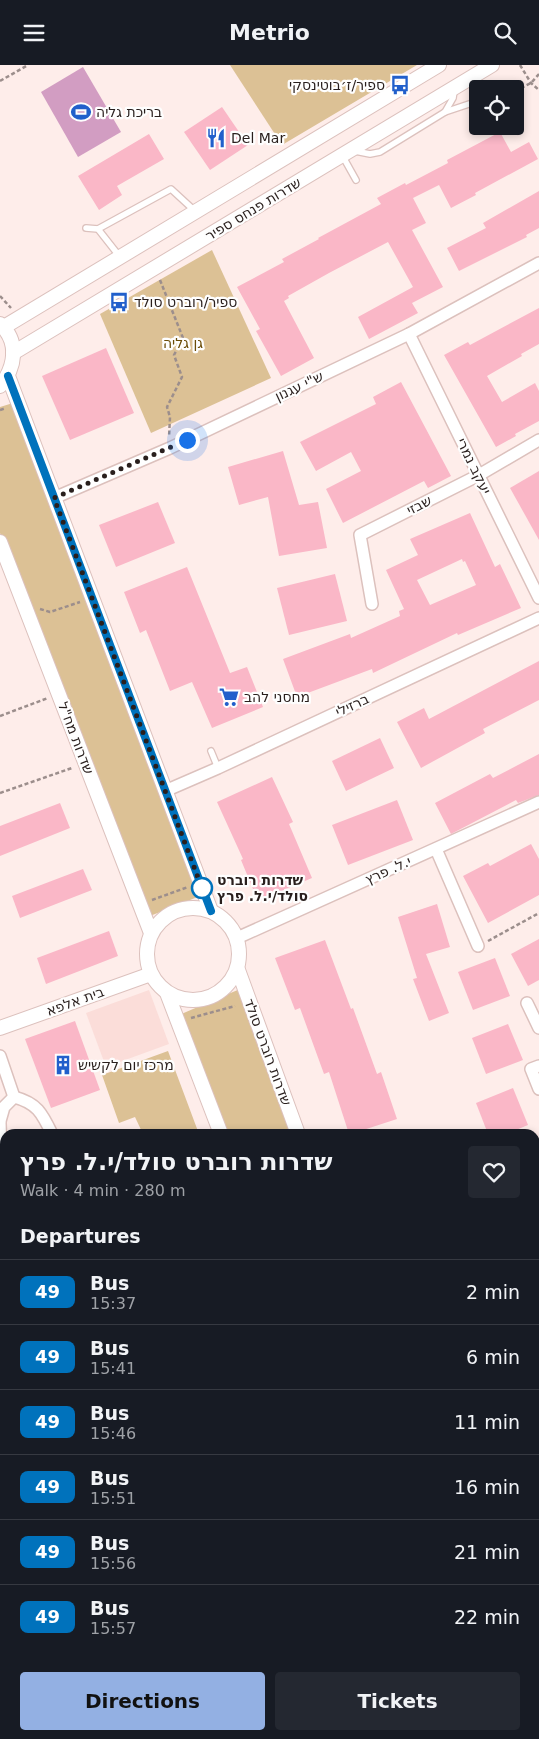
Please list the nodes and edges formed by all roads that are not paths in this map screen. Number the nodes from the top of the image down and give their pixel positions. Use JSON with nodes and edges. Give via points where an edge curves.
{"nodes":[{"id":1,"x":439,"y":65,"type":"edge"},
{"id":2,"x":492,"y":65,"type":"edge"},
{"id":3,"x":455,"y":87,"type":"junction"},
{"id":4,"x":469,"y":104,"type":"edge"},
{"id":5,"x":445,"y":112,"type":"junction"},
{"id":6,"x":346,"y":153,"type":"junction"},
{"id":7,"x":356,"y":180,"type":"dead end"},
{"id":8,"x":196,"y":212,"type":"junction"},
{"id":9,"x":86,"y":228,"type":"dead end"},
{"id":10,"x":98,"y":229,"type":"junction"},
{"id":11,"x":120,"y":257,"type":"junction"},
{"id":12,"x":539,"y":263,"type":"edge"},
{"id":13,"x":2,"y":326,"type":"edge"},
{"id":14,"x":409,"y":334,"type":"junction"},
{"id":15,"x":13,"y":353,"type":"junction"},
{"id":16,"x":4,"y":381,"type":"edge"},
{"id":17,"x":539,"y":440,"type":"edge"},
{"id":18,"x":478,"y":475,"type":"junction"},
{"id":19,"x":54,"y":498,"type":"junction"},
{"id":20,"x":0,"y":542,"type":"edge"},
{"id":21,"x":539,"y":598,"type":"edge"},
{"id":22,"x":372,"y":604,"type":"dead end"},
{"id":23,"x":539,"y":618,"type":"edge"},
{"id":24,"x":211,"y":751,"type":"dead end"},
{"id":25,"x":218,"y":768,"type":"junction"},
{"id":26,"x":165,"y":791,"type":"junction"},
{"id":27,"x":539,"y":802,"type":"edge"},
{"id":28,"x":436,"y":849,"type":"junction"},
{"id":29,"x":211,"y":911,"type":"junction"},
{"id":30,"x":151,"y":933,"type":"junction"},
{"id":31,"x":237,"y":938,"type":"junction"},
{"id":32,"x":478,"y":946,"type":"road end"},
{"id":33,"x":238,"y":970,"type":"junction"},
{"id":34,"x":151,"y":973,"type":"junction"},
{"id":35,"x":167,"y":993,"type":"junction"},
{"id":36,"x":527,"y":1003,"type":"dead end"},
{"id":37,"x":0,"y":1028,"type":"edge"},
{"id":38,"x":539,"y":1028,"type":"edge"},
{"id":39,"x":0,"y":1056,"type":"edge"},
{"id":40,"x":539,"y":1066,"type":"edge"},
{"id":41,"x":539,"y":1089,"type":"edge"},
{"id":42,"x":14,"y":1097,"type":"junction"},
{"id":43,"x":0,"y":1122,"type":"edge"},
{"id":44,"x":49,"y":1129,"type":"edge"},
{"id":45,"x":219,"y":1129,"type":"edge"},
{"id":46,"x":296,"y":1129,"type":"edge"}],
"edges":[{"from":1,"to":8,"type":"street","name":"שדרות פנחס ספיר"},
{"from":2,"to":3,"type":"street","name":"שדרות פנחס ספיר"},
{"from":3,"to":5,"type":"lane"},
{"from":3,"to":6,"type":"street","name":"שדרות פנחס ספיר"},
{"from":4,"to":5,"type":"lane"},
{"from":5,"to":6,"type":"lane","via":[[380,152]]},
{"from":6,"to":7,"type":"lane"},
{"from":6,"to":15,"type":"street","name":"שדרות פנחס ספיר"},
{"from":8,"to":10,"type":"lane","via":[[171,189]]},
{"from":8,"to":11,"type":"street","name":"שדרות פנחס ספיר"},
{"from":9,"to":10,"type":"lane"},
{"from":10,"to":11,"type":"lane"},
{"from":11,"to":13,"type":"street","name":"שדרות פנחס ספיר"},
{"from":12,"to":14,"type":"street","name":"ש\"י עגנון"},
{"from":13,"to":15,"type":"street","via":[[10,339]]},
{"from":14,"to":18,"type":"street","name":"יעקב נמרי"},
{"from":14,"to":19,"type":"street","name":"ש\"י עגנון","via":[[170,448]]},
{"from":15,"to":16,"type":"street","via":[[12,365]]},
{"from":16,"to":19,"type":"street"},
{"from":17,"to":18,"type":"street","name":"שבזי"},
{"from":18,"to":21,"type":"street","name":"יעקב נמרי"},
{"from":18,"to":22,"type":"street","name":"שבזי","via":[[360,535]]},
{"from":19,"to":26,"type":"street"},
{"from":20,"to":30,"type":"street","name":"שדרות מח\"ל"},
{"from":23,"to":25,"type":"street","name":"ברזילי"},
{"from":24,"to":25,"type":"lane"},
{"from":25,"to":26,"type":"street","name":"ברזילי"},
{"from":26,"to":29,"type":"street"},
{"from":27,"to":28,"type":"street","name":"י.ל. פרץ"},
{"from":28,"to":31,"type":"street","name":"י.ל. פרץ"},
{"from":28,"to":32,"type":"street"},
{"from":29,"to":30,"type":"street","via":[[190,908],[170,913]]},
{"from":29,"to":31,"type":"street","via":[[227,922]]},
{"from":30,"to":34,"type":"street","via":[[147,946]]},
{"from":31,"to":33,"type":"street"},
{"from":33,"to":35,"type":"street","via":[[231,983],[208,999],[180,999]]},
{"from":33,"to":46,"type":"street","name":"שדרות רוברט סולד"},
{"from":34,"to":35,"type":"street"},
{"from":34,"to":37,"type":"street","name":"בית אלפא"},
{"from":35,"to":45,"type":"street"},
{"from":36,"to":38,"type":"street"},
{"from":39,"to":42,"type":"street"},
{"from":40,"to":41,"type":"street","via":[[531,1069]]},
{"from":42,"to":43,"type":"street","via":[[4,1107]]},
{"from":42,"to":44,"type":"street","via":[[28,1101],[39,1111]]}]}
